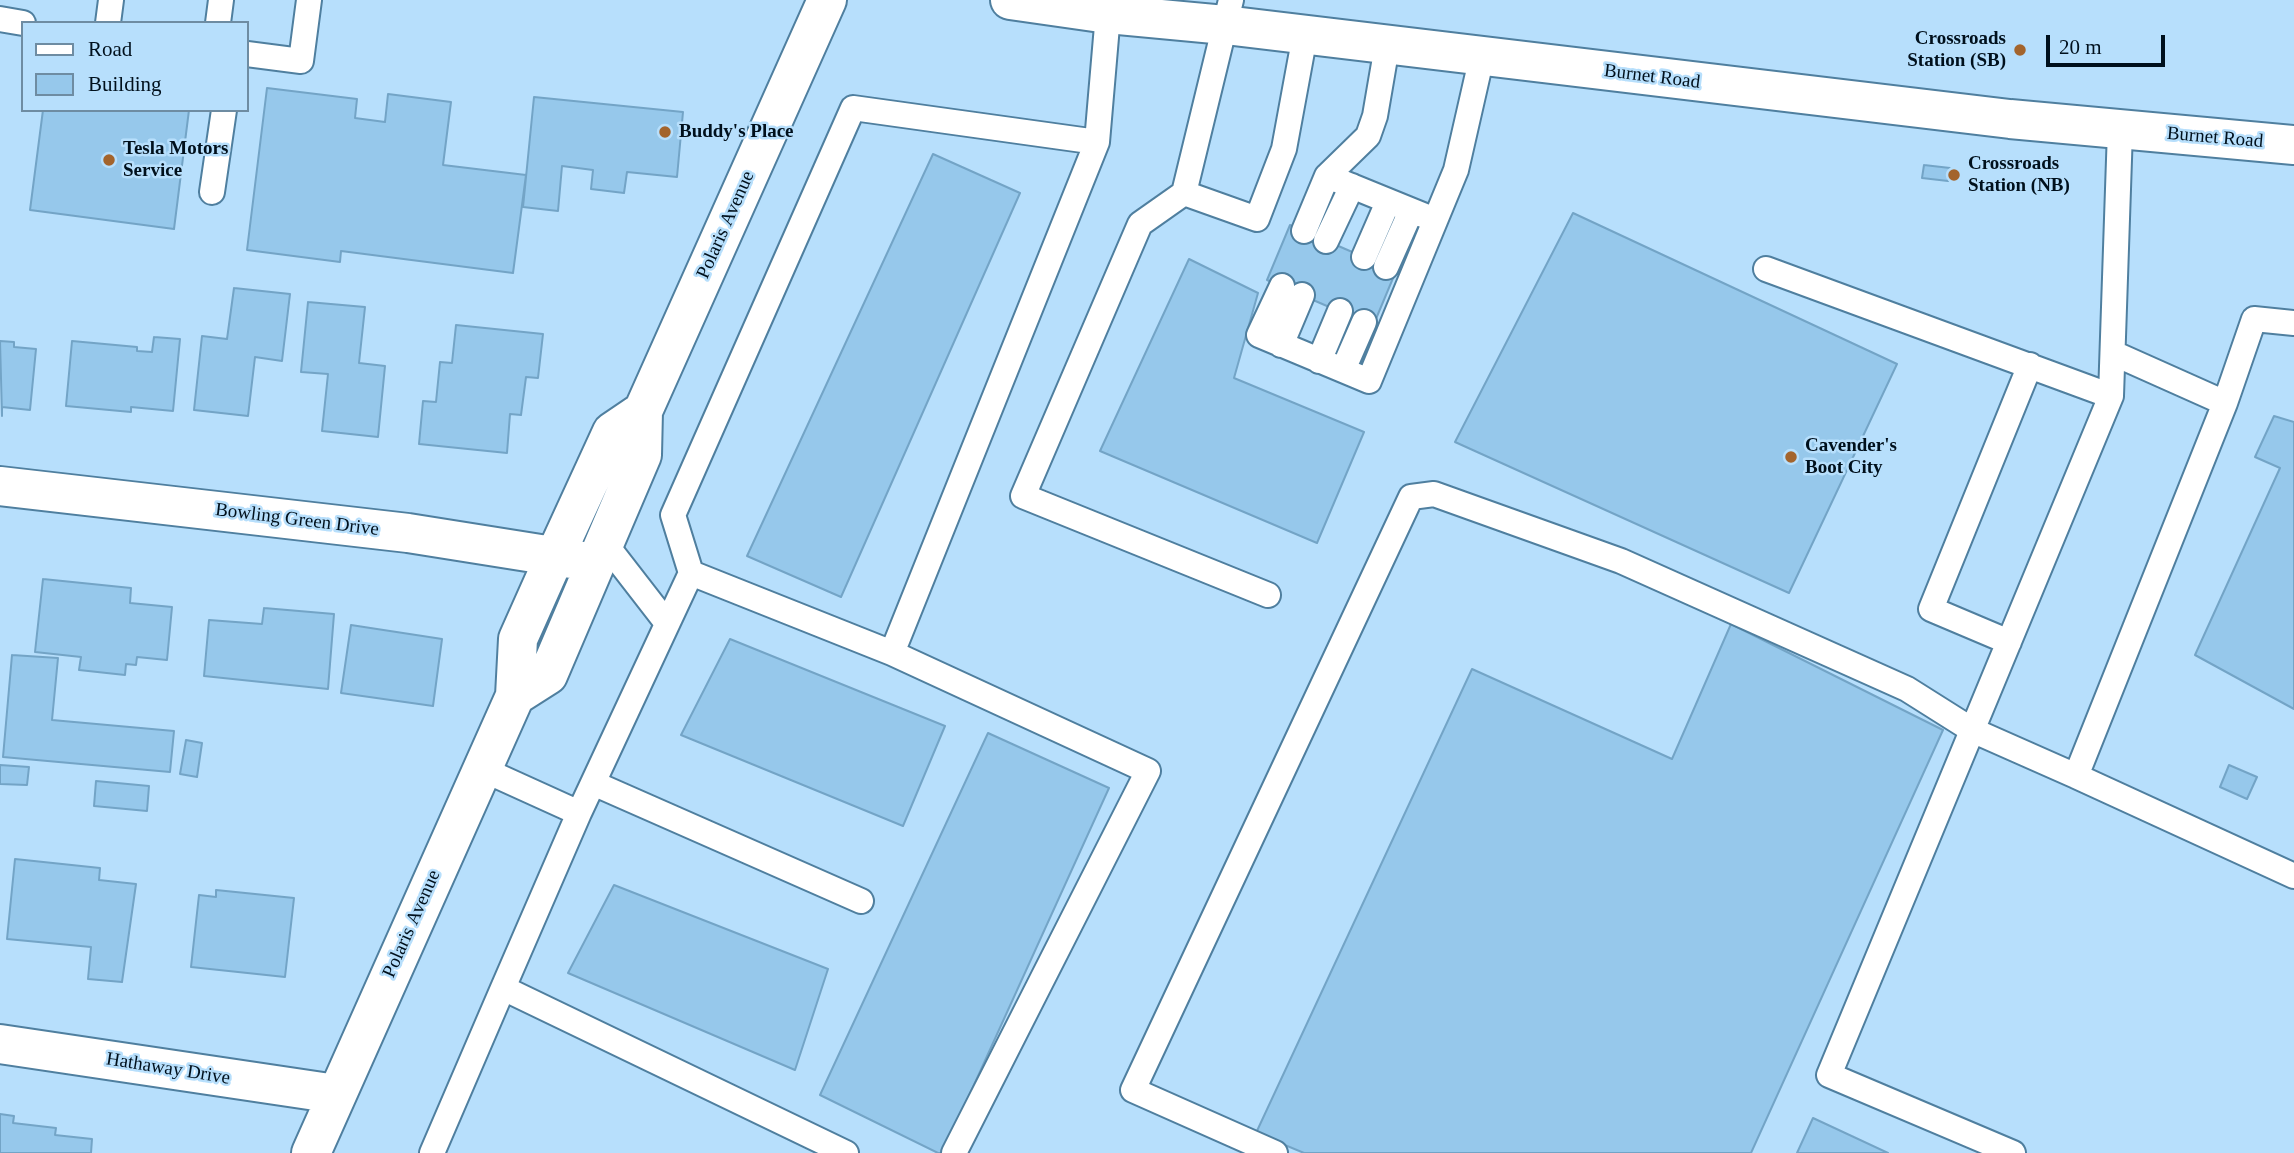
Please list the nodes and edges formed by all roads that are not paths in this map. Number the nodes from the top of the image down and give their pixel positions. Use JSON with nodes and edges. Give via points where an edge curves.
{"nodes":[{"id":1,"x":111,"y":0,"type":"edge"},
{"id":2,"x":221,"y":0,"type":"edge"},
{"id":3,"x":309,"y":0,"type":"edge"},
{"id":4,"x":827,"y":0,"type":"edge"},
{"id":5,"x":1010,"y":0,"type":"edge"},
{"id":6,"x":1228,"y":12,"type":"edge"},
{"id":7,"x":1108,"y":14,"type":"junction"},
{"id":8,"x":108,"y":21,"type":"edge"},
{"id":9,"x":218,"y":21,"type":"edge"},
{"id":10,"x":1305,"y":35,"type":"junction"},
{"id":11,"x":1387,"y":46,"type":"junction"},
{"id":12,"x":248,"y":54,"type":"edge"},
{"id":13,"x":1482,"y":56,"type":"junction"},
{"id":14,"x":224,"y":112,"type":"edge"},
{"id":15,"x":2120,"y":130,"type":"junction"},
{"id":16,"x":1097,"y":142,"type":"junction"},
{"id":17,"x":2294,"y":145,"type":"edge"},
{"id":18,"x":1327,"y":176,"type":"junction"},
{"id":19,"x":1352,"y":186,"type":"junction"},
{"id":20,"x":212,"y":192,"type":"dead end"},
{"id":21,"x":1184,"y":192,"type":"junction"},
{"id":22,"x":1400,"y":207,"type":"junction"},
{"id":23,"x":1435,"y":220,"type":"junction"},
{"id":24,"x":1375,"y":262,"type":"dead end"},
{"id":25,"x":1766,"y":269,"type":"dead end"},
{"id":26,"x":1292,"y":291,"type":"dead end"},
{"id":27,"x":1340,"y":311,"type":"dead end"},
{"id":28,"x":1364,"y":322,"type":"dead end"},
{"id":29,"x":2294,"y":323,"type":"edge"},
{"id":30,"x":2113,"y":353,"type":"junction"},
{"id":31,"x":1319,"y":361,"type":"junction"},
{"id":32,"x":2030,"y":365,"type":"junction"},
{"id":33,"x":1343,"y":370,"type":"junction"},
{"id":34,"x":2111,"y":396,"type":"junction"},
{"id":35,"x":2225,"y":403,"type":"junction"},
{"id":36,"x":643,"y":411,"type":"junction"},
{"id":37,"x":0,"y":486,"type":"edge"},
{"id":38,"x":598,"y":552,"type":"junction"},
{"id":39,"x":555,"y":556,"type":"junction"},
{"id":40,"x":691,"y":573,"type":"junction"},
{"id":41,"x":1268,"y":595,"type":"dead end"},
{"id":42,"x":666,"y":622,"type":"junction"},
{"id":43,"x":2009,"y":642,"type":"junction"},
{"id":44,"x":892,"y":653,"type":"junction"},
{"id":45,"x":515,"y":696,"type":"junction"},
{"id":46,"x":1972,"y":730,"type":"junction"},
{"id":47,"x":482,"y":769,"type":"junction"},
{"id":48,"x":2076,"y":776,"type":"junction"},
{"id":49,"x":593,"y":783,"type":"junction"},
{"id":50,"x":579,"y":813,"type":"junction"},
{"id":51,"x":2294,"y":876,"type":"edge"},
{"id":52,"x":861,"y":901,"type":"dead end"},
{"id":53,"x":503,"y":988,"type":"junction"},
{"id":54,"x":0,"y":1044,"type":"edge"},
{"id":55,"x":336,"y":1094,"type":"junction"},
{"id":56,"x":311,"y":1153,"type":"edge"},
{"id":57,"x":432,"y":1153,"type":"edge"},
{"id":58,"x":846,"y":1153,"type":"edge"},
{"id":59,"x":954,"y":1153,"type":"edge"},
{"id":60,"x":1275,"y":1153,"type":"edge"},
{"id":61,"x":2013,"y":1153,"type":"edge"}],
"edges":[{"from":1,"to":8,"type":"lane"},
{"from":2,"to":9,"type":"lane"},
{"from":3,"to":12,"type":"lane","via":[[301,61]]},
{"from":4,"to":36,"type":"street","name":"Polaris Avenue"},
{"from":5,"to":7,"type":"street","name":"Burnet Road"},
{"from":6,"to":7,"type":"street","name":"Burnet Road"},
{"from":6,"to":10,"type":"street","name":"Burnet Road"},
{"from":6,"to":21,"type":"lane"},
{"from":7,"to":16,"type":"lane"},
{"from":10,"to":11,"type":"street","name":"Burnet Road"},
{"from":10,"to":21,"type":"lane","via":[[1284,149],[1257,219]]},
{"from":11,"to":13,"type":"street","name":"Burnet Road"},
{"from":11,"to":18,"type":"lane","via":[[1368,136]]},
{"from":13,"to":15,"type":"street","name":"Burnet Road"},
{"from":13,"to":23,"type":"lane","via":[[1456,170]]},
{"from":14,"to":20,"type":"lane"},
{"from":15,"to":17,"type":"street","name":"Burnet Road"},
{"from":15,"to":30,"type":"lane"},
{"from":16,"to":40,"type":"lane","via":[[853,108],[673,515]]},
{"from":16,"to":44,"type":"lane"},
{"from":18,"to":19,"type":"lane"},
{"from":18,"to":19,"type":"lane","via":[[1315,236]]},
{"from":19,"to":22,"type":"lane"},
{"from":21,"to":41,"type":"lane","via":[[1140,224],[1023,496]]},
{"from":22,"to":23,"type":"lane"},
{"from":22,"to":24,"type":"lane"},
{"from":23,"to":33,"type":"lane","via":[[1369,381]]},
{"from":25,"to":32,"type":"lane"},
{"from":26,"to":31,"type":"lane","via":[[1270,340]]},
{"from":27,"to":31,"type":"lane"},
{"from":28,"to":33,"type":"lane"},
{"from":29,"to":35,"type":"lane","via":[[2254,319]]},
{"from":30,"to":34,"type":"lane"},
{"from":30,"to":35,"type":"lane"},
{"from":31,"to":33,"type":"lane"},
{"from":32,"to":34,"type":"lane"},
{"from":32,"to":43,"type":"lane","via":[[1931,609]]},
{"from":34,"to":43,"type":"lane"},
{"from":35,"to":48,"type":"lane"},
{"from":36,"to":38,"type":"street","name":"Polaris Avenue","via":[[642,455]]},
{"from":36,"to":39,"type":"street","name":"Polaris Avenue","via":[[612,432]]},
{"from":37,"to":39,"type":"street","name":"Bowling Green Drive","via":[[408,533]]},
{"from":38,"to":39,"type":"street","name":"Bowling Green Drive"},
{"from":38,"to":42,"type":"lane"},
{"from":38,"to":45,"type":"street","name":"Polaris Avenue","via":[[548,676]]},
{"from":39,"to":45,"type":"street","name":"Polaris Avenue","via":[[518,639]]},
{"from":40,"to":42,"type":"lane"},
{"from":40,"to":44,"type":"lane"},
{"from":42,"to":49,"type":"lane"},
{"from":43,"to":46,"type":"lane"},
{"from":44,"to":59,"type":"lane","via":[[1148,771]]},
{"from":45,"to":47,"type":"street","name":"Polaris Avenue"},
{"from":46,"to":48,"type":"lane"},
{"from":46,"to":60,"type":"lane","via":[[1907,689],[1621,562],[1434,494],[1411,497],[1133,1090]]},
{"from":46,"to":61,"type":"lane","via":[[1829,1075]]},
{"from":47,"to":50,"type":"lane"},
{"from":47,"to":55,"type":"street","name":"Polaris Avenue"},
{"from":48,"to":51,"type":"lane"},
{"from":49,"to":50,"type":"lane"},
{"from":49,"to":52,"type":"lane"},
{"from":50,"to":53,"type":"lane"},
{"from":53,"to":57,"type":"lane"},
{"from":53,"to":58,"type":"lane"},
{"from":54,"to":55,"type":"street","name":"Hathaway Drive"},
{"from":55,"to":56,"type":"street","name":"Polaris Avenue"}]}
